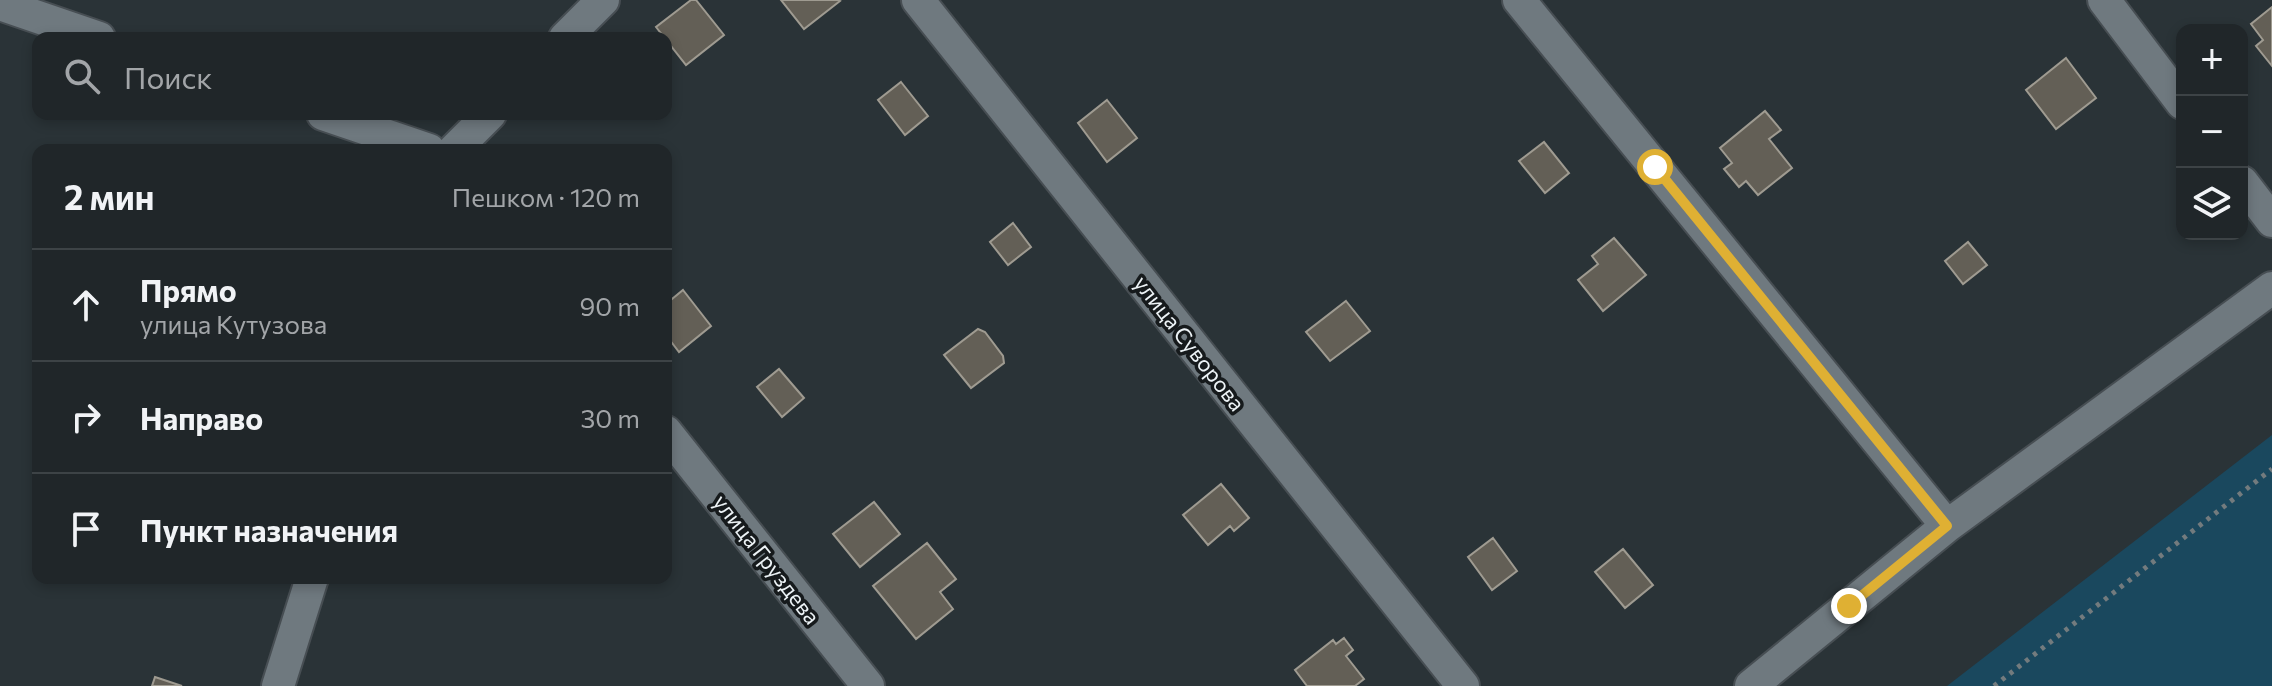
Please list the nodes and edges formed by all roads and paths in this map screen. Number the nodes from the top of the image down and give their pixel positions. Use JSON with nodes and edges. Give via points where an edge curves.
{"nodes":[{"id":1,"x":603,"y":0,"type":"edge"},
{"id":2,"x":918,"y":0,"type":"edge"},
{"id":3,"x":1519,"y":0,"type":"edge"},
{"id":4,"x":2104,"y":0,"type":"edge"},
{"id":5,"x":0,"y":4,"type":"edge"},
{"id":6,"x":82,"y":32,"type":"edge"},
{"id":7,"x":571,"y":32,"type":"edge"},
{"id":8,"x":2177,"y":96,"type":"edge"},
{"id":9,"x":341,"y":120,"type":"edge"},
{"id":10,"x":484,"y":120,"type":"edge"},
{"id":11,"x":411,"y":144,"type":"edge"},
{"id":12,"x":460,"y":144,"type":"edge"},
{"id":13,"x":2248,"y":190,"type":"edge"},
{"id":14,"x":2272,"y":221,"type":"edge"},
{"id":15,"x":2272,"y":288,"type":"edge"},
{"id":16,"x":672,"y":440,"type":"edge"},
{"id":17,"x":2272,"y":469,"type":"edge"},
{"id":18,"x":1947,"y":526,"type":"junction"},
{"id":19,"x":310,"y":584,"type":"edge"},
{"id":20,"x":278,"y":686,"type":"edge"},
{"id":21,"x":868,"y":686,"type":"edge"},
{"id":22,"x":1463,"y":686,"type":"edge"},
{"id":23,"x":1751,"y":686,"type":"edge"},
{"id":24,"x":1994,"y":686,"type":"edge"}],
"edges":[{"from":1,"to":7,"type":"street"},
{"from":2,"to":22,"type":"street","name":"улица Суворова"},
{"from":3,"to":18,"type":"street"},
{"from":4,"to":8,"type":"street"},
{"from":5,"to":6,"type":"street"},
{"from":9,"to":11,"type":"street"},
{"from":10,"to":12,"type":"street"},
{"from":13,"to":14,"type":"street"},
{"from":15,"to":18,"type":"street"},
{"from":16,"to":21,"type":"street","name":"улица Груздева"},
{"from":17,"to":24,"type":"path"},
{"from":18,"to":23,"type":"street"},
{"from":19,"to":20,"type":"street"}]}
